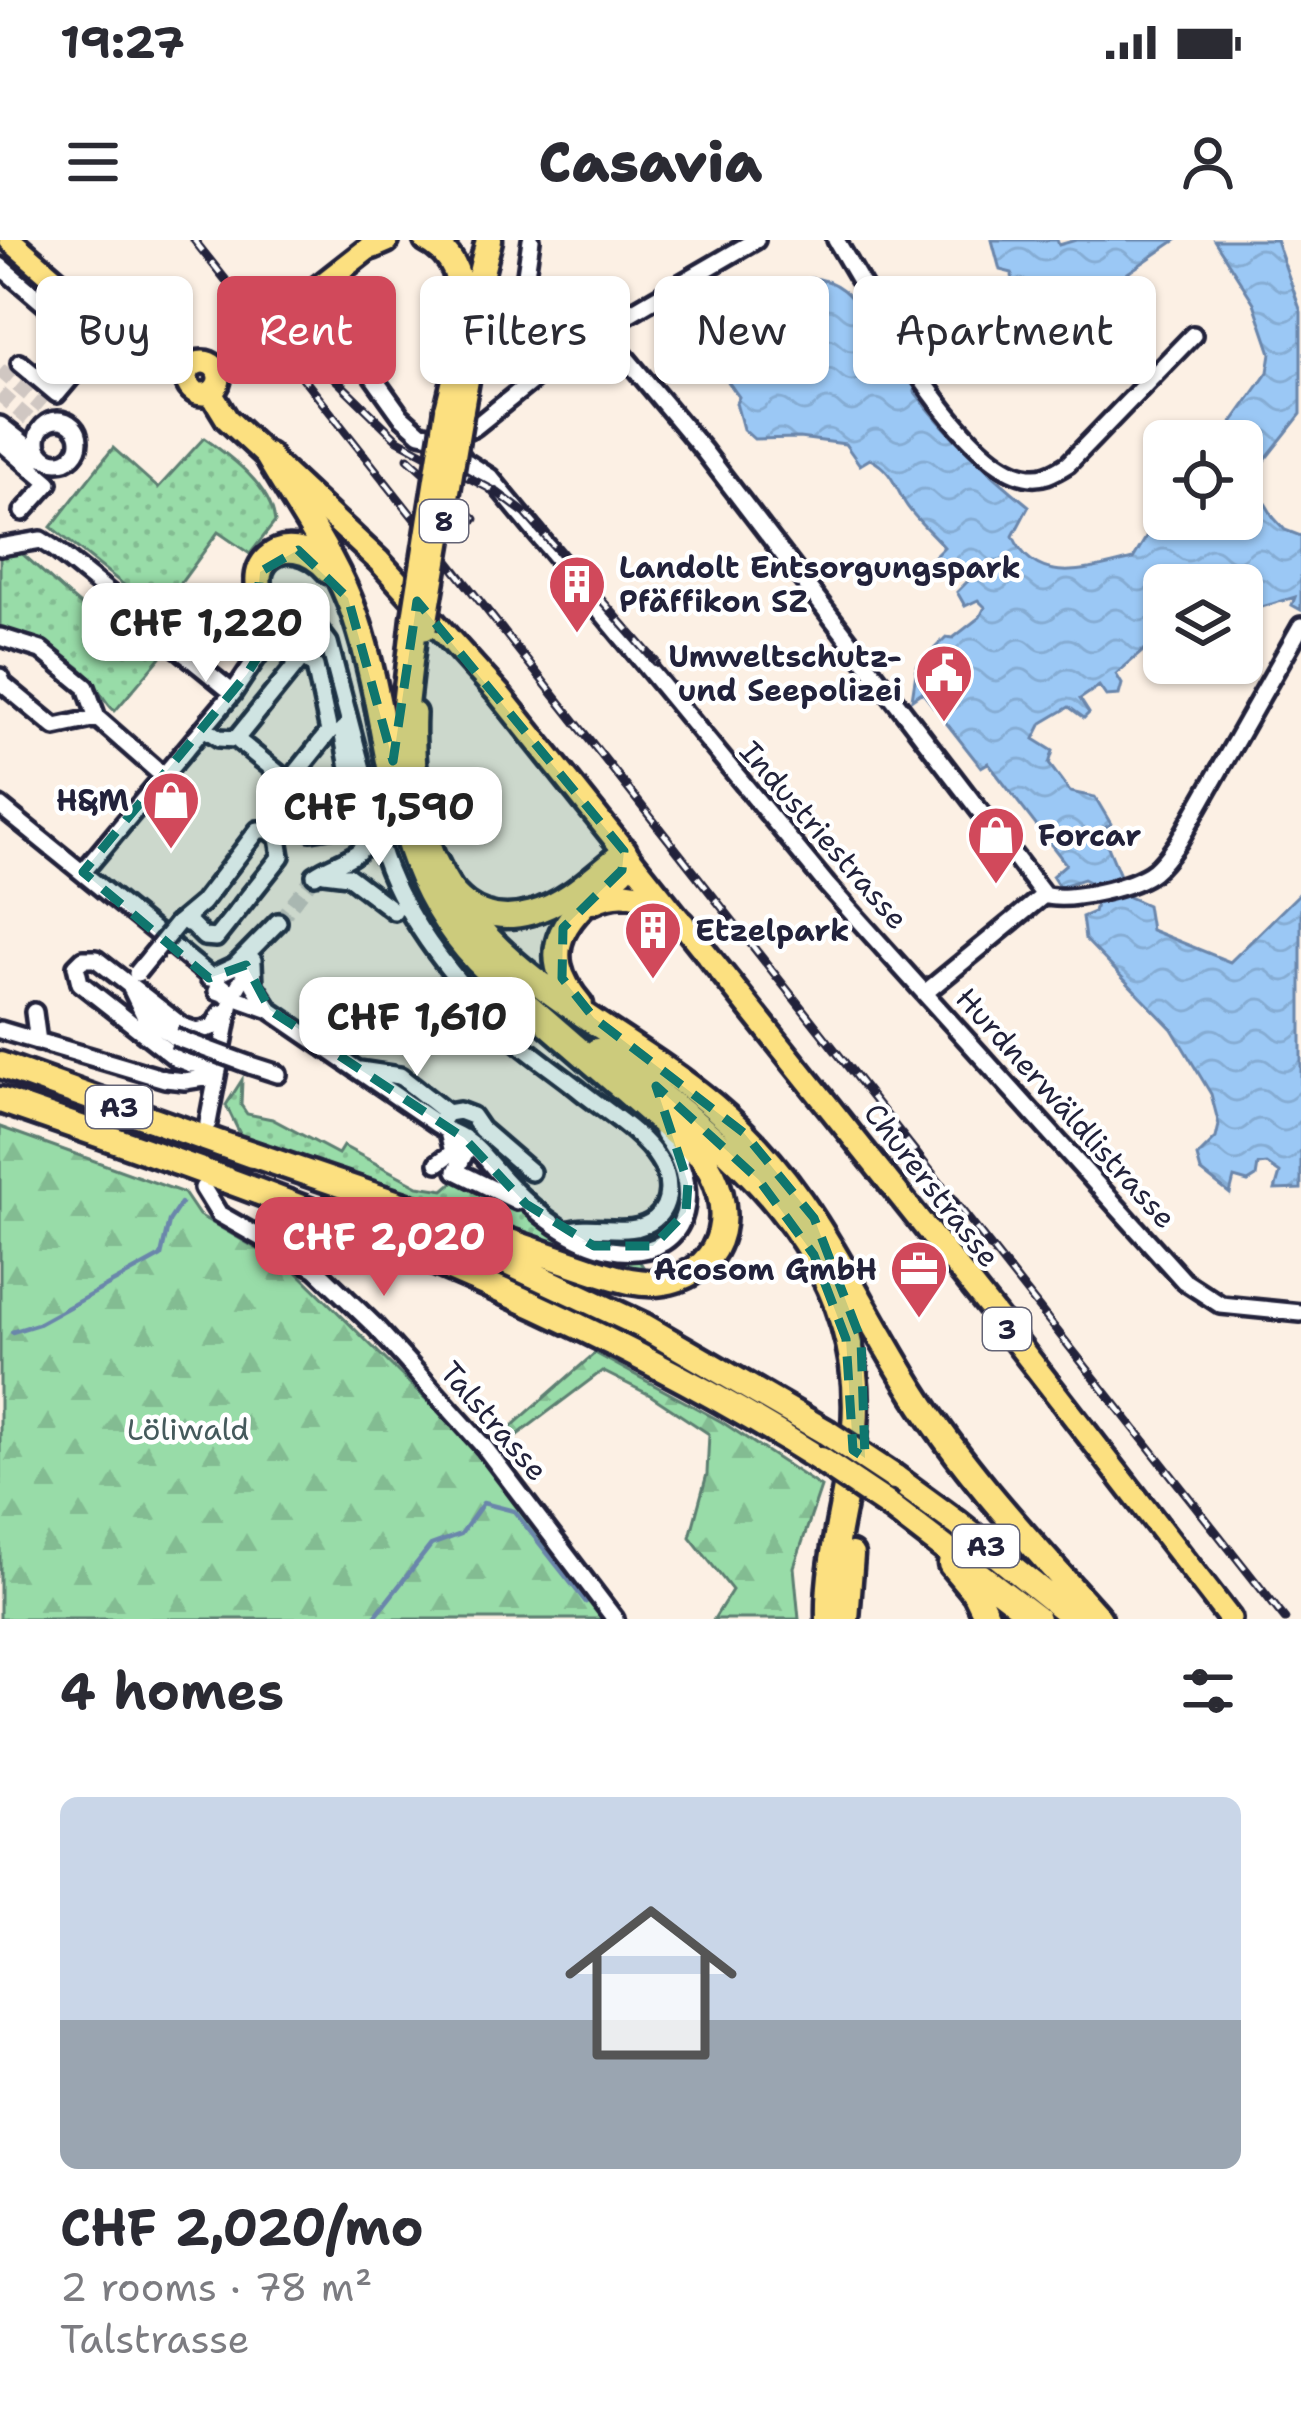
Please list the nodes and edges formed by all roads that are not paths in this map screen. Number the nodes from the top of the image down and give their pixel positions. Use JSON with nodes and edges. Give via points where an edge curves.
{"nodes":[{"id":1,"x":10,"y":240,"type":"edge"},
{"id":2,"x":31,"y":240,"type":"edge"},
{"id":3,"x":427,"y":240,"type":"edge"},
{"id":4,"x":488,"y":240,"type":"edge"},
{"id":5,"x":501,"y":240,"type":"edge"},
{"id":6,"x":531,"y":240,"type":"edge"},
{"id":7,"x":756,"y":240,"type":"edge"},
{"id":8,"x":836,"y":240,"type":"edge"},
{"id":9,"x":379,"y":242,"type":"edge"},
{"id":10,"x":0,"y":266,"type":"edge"},
{"id":11,"x":52,"y":276,"type":"edge"},
{"id":12,"x":73,"y":276,"type":"edge"},
{"id":13,"x":334,"y":276,"type":"edge"},
{"id":14,"x":459,"y":276,"type":"edge"},
{"id":15,"x":479,"y":276,"type":"edge"},
{"id":16,"x":526,"y":276,"type":"edge"},
{"id":17,"x":630,"y":314,"type":"edge"},
{"id":18,"x":1193,"y":335,"type":"dead end"},
{"id":19,"x":20,"y":363,"type":"dead end"},
{"id":20,"x":630,"y":363,"type":"edge"},
{"id":21,"x":215,"y":367,"type":"joint"},
{"id":22,"x":193,"y":368,"type":"edge"},
{"id":23,"x":191,"y":384,"type":"edge"},
{"id":24,"x":379,"y":384,"type":"edge"},
{"id":25,"x":454,"y":384,"type":"edge"},
{"id":26,"x":529,"y":384,"type":"edge"},
{"id":27,"x":211,"y":393,"type":"junction"},
{"id":28,"x":455,"y":411,"type":"junction"},
{"id":29,"x":0,"y":412,"type":"edge"},
{"id":30,"x":46,"y":419,"type":"junction"},
{"id":31,"x":0,"y":424,"type":"edge"},
{"id":32,"x":449,"y":439,"type":"junction"},
{"id":33,"x":0,"y":441,"type":"edge"},
{"id":34,"x":268,"y":456,"type":"junction"},
{"id":35,"x":49,"y":461,"type":"junction"},
{"id":36,"x":23,"y":512,"type":"dead end"},
{"id":37,"x":0,"y":547,"type":"edge"},
{"id":38,"x":348,"y":598,"type":"junction"},
{"id":39,"x":280,"y":624,"type":"junction"},
{"id":40,"x":420,"y":624,"type":"junction"},
{"id":41,"x":1301,"y":626,"type":"edge"},
{"id":42,"x":0,"y":637,"type":"edge"},
{"id":43,"x":0,"y":677,"type":"edge"},
{"id":44,"x":232,"y":692,"type":"junction"},
{"id":45,"x":97,"y":718,"type":"junction"},
{"id":46,"x":351,"y":724,"type":"junction"},
{"id":47,"x":204,"y":728,"type":"junction"},
{"id":48,"x":236,"y":739,"type":"junction"},
{"id":49,"x":163,"y":776,"type":"junction"},
{"id":50,"x":0,"y":806,"type":"edge"},
{"id":51,"x":374,"y":815,"type":"junction"},
{"id":52,"x":401,"y":817,"type":"junction"},
{"id":53,"x":310,"y":831,"type":"dead end"},
{"id":54,"x":624,"y":851,"type":"junction"},
{"id":55,"x":354,"y":858,"type":"junction"},
{"id":56,"x":435,"y":862,"type":"junction"},
{"id":57,"x":83,"y":872,"type":"junction"},
{"id":58,"x":392,"y":878,"type":"junction"},
{"id":59,"x":362,"y":884,"type":"junction"},
{"id":60,"x":1044,"y":895,"type":"junction"},
{"id":61,"x":394,"y":911,"type":"dead end"},
{"id":62,"x":575,"y":912,"type":"junction"},
{"id":63,"x":278,"y":922,"type":"tunnel mouth"},
{"id":64,"x":177,"y":924,"type":"junction"},
{"id":65,"x":682,"y":924,"type":"junction"},
{"id":66,"x":169,"y":946,"type":"junction"},
{"id":67,"x":255,"y":954,"type":"junction"},
{"id":68,"x":170,"y":969,"type":"dead end"},
{"id":69,"x":133,"y":978,"type":"junction"},
{"id":70,"x":220,"y":989,"type":"junction"},
{"id":71,"x":926,"y":992,"type":"junction"},
{"id":72,"x":519,"y":1000,"type":"junction"},
{"id":73,"x":270,"y":1010,"type":"junction"},
{"id":74,"x":34,"y":1012,"type":"dead end"},
{"id":75,"x":221,"y":1013,"type":"junction"},
{"id":76,"x":128,"y":1021,"type":"junction"},
{"id":77,"x":604,"y":1026,"type":"junction"},
{"id":78,"x":0,"y":1030,"type":"edge"},
{"id":79,"x":192,"y":1030,"type":"junction"},
{"id":80,"x":223,"y":1031,"type":"junction"},
{"id":81,"x":174,"y":1037,"type":"junction"},
{"id":82,"x":38,"y":1042,"type":"junction"},
{"id":83,"x":191,"y":1064,"type":"junction"},
{"id":84,"x":0,"y":1065,"type":"edge"},
{"id":85,"x":250,"y":1065,"type":"junction"},
{"id":86,"x":216,"y":1070,"type":"junction"},
{"id":87,"x":278,"y":1074,"type":"dead end"},
{"id":88,"x":261,"y":1081,"type":"dead end"},
{"id":89,"x":629,"y":1095,"type":"junction"},
{"id":90,"x":0,"y":1100,"type":"edge"},
{"id":91,"x":208,"y":1123,"type":"dead end"},
{"id":92,"x":449,"y":1127,"type":"junction"},
{"id":93,"x":237,"y":1150,"type":"junction"},
{"id":94,"x":438,"y":1162,"type":"dead end"},
{"id":95,"x":531,"y":1172,"type":"dead end"},
{"id":96,"x":203,"y":1189,"type":"dead end"},
{"id":97,"x":526,"y":1204,"type":"junction"},
{"id":98,"x":567,"y":1231,"type":"junction"},
{"id":99,"x":828,"y":1242,"type":"junction"},
{"id":100,"x":1301,"y":1312,"type":"edge"},
{"id":101,"x":892,"y":1508,"type":"junction"},
{"id":102,"x":614,"y":1619,"type":"edge"},
{"id":103,"x":829,"y":1619,"type":"edge"},
{"id":104,"x":846,"y":1619,"type":"edge"},
{"id":105,"x":988,"y":1619,"type":"edge"},
{"id":106,"x":1037,"y":1619,"type":"edge"},
{"id":107,"x":1076,"y":1619,"type":"edge"},
{"id":108,"x":1099,"y":1619,"type":"edge"},
{"id":109,"x":1230,"y":1619,"type":"edge"}],
"edges":[{"from":1,"to":11,"type":"main road"},
{"from":2,"to":12,"type":"main road"},
{"from":3,"to":14,"type":"highway"},
{"from":4,"to":15,"type":"highway"},
{"from":5,"to":28,"type":"main road"},
{"from":6,"to":16,"type":"street"},
{"from":7,"to":17,"type":"street"},
{"from":8,"to":18,"type":"street","via":[[958,427],[1027,477],[1068,464]]},
{"from":9,"to":13,"type":"main road"},
{"from":10,"to":19,"type":"street","via":[[96,348],[56,394]]},
{"from":20,"to":60,"type":"street"},
{"from":21,"to":22,"type":"main road"},
{"from":21,"to":27,"type":"main road","via":[[220,378]]},
{"from":23,"to":27,"type":"main road"},
{"from":24,"to":32,"type":"street","via":[[412,427]]},
{"from":25,"to":28,"type":"highway"},
{"from":26,"to":32,"type":"street"},
{"from":27,"to":34,"type":"main road","number":"3","via":[[220,412]]},
{"from":28,"to":40,"type":"highway","bridge":true},
{"from":29,"to":30,"type":"street","via":[[25,432]]},
{"from":30,"to":35,"type":"street","via":[[37,445]]},
{"from":30,"to":35,"type":"street","via":[[78,433],[78,448],[63,462]]},
{"from":31,"to":35,"type":"street"},
{"from":32,"to":71,"type":"street","name":"Industriestrasse","via":[[490,477],[827,885]]},
{"from":33,"to":36,"type":"street","via":[[49,483]]},
{"from":34,"to":38,"type":"highway"},
{"from":34,"to":54,"type":"main road","number":"3","via":[[461,649]]},
{"from":37,"to":44,"type":"street","via":[[40,541],[56,549]]},
{"from":38,"to":39,"type":"highway","via":[[313,555],[282,551],[263,565],[257,583],[261,603]]},
{"from":38,"to":52,"type":"highway"},
{"from":39,"to":44,"type":"street"},
{"from":39,"to":46,"type":"street","via":[[304,618],[324,632]]},
{"from":40,"to":52,"type":"highway","via":[[400,733]]},
{"from":40,"to":56,"type":"main road","via":[[413,763]]},
{"from":41,"to":60,"type":"street","via":[[1155,870],[1083,895]]},
{"from":42,"to":45,"type":"street","via":[[41,650],[86,687]]},
{"from":43,"to":45,"type":"street","via":[[55,727]]},
{"from":44,"to":47,"type":"street"},
{"from":45,"to":49,"type":"street"},
{"from":46,"to":51,"type":"street"},
{"from":46,"to":53,"type":"street","via":[[342,730],[357,811],[346,825]]},
{"from":47,"to":48,"type":"street"},
{"from":47,"to":49,"type":"street"},
{"from":48,"to":48,"type":"street","via":[[289,782],[328,732],[315,666],[303,656]]},
{"from":49,"to":57,"type":"street"},
{"from":50,"to":57,"type":"street"},
{"from":51,"to":55,"type":"street"},
{"from":51,"to":58,"type":"street"},
{"from":52,"to":72,"type":"highway","via":[[435,907]]},
{"from":54,"to":56,"type":"main road","via":[[550,904],[514,916],[469,904]]},
{"from":54,"to":62,"type":"highway","via":[[622,871]]},
{"from":54,"to":65,"type":"main road","name":"Churerstrasse","number":"3"},
{"from":55,"to":58,"type":"street","via":[[373,859]]},
{"from":55,"to":59,"type":"street"},
{"from":55,"to":59,"type":"street","via":[[315,875],[337,872]]},
{"from":56,"to":77,"type":"highway","via":[[456,904],[492,946]]},
{"from":57,"to":66,"type":"street"},
{"from":58,"to":98,"type":"street","via":[[494,1020],[662,1165],[668,1190],[661,1212],[636,1228]]},
{"from":59,"to":61,"type":"street"},
{"from":60,"to":71,"type":"street","name":"Hurdnerwäldlistrasse"},
{"from":62,"to":65,"type":"highway","via":[[607,894],[633,892]]},
{"from":62,"to":77,"type":"highway","via":[[558,943],[559,970]]},
{"from":63,"to":67,"type":"street"},
{"from":64,"to":64,"type":"street","via":[[216,938],[281,856],[278,838],[259,830]]},
{"from":64,"to":69,"type":"street","bridge":true},
{"from":65,"to":109,"type":"main road","name":"Churerstrasse","number":"3"},
{"from":66,"to":68,"type":"street"},
{"from":66,"to":70,"type":"street"},
{"from":67,"to":70,"type":"street"},
{"from":67,"to":70,"type":"street","via":[[230,970]]},
{"from":67,"to":73,"type":"street","via":[[254,985]]},
{"from":69,"to":76,"type":"street","via":[[96,958],[76,966],[80,983]]},
{"from":69,"to":79,"type":"street"},
{"from":69,"to":81,"type":"street","via":[[144,1015]]},
{"from":70,"to":73,"type":"street"},
{"from":70,"to":75,"type":"street"},
{"from":70,"to":80,"type":"street"},
{"from":71,"to":100,"type":"street","name":"Hurdnerwäldlistrasse","via":[[1184,1281],[1221,1305]]},
{"from":72,"to":89,"type":"highway"},
{"from":72,"to":103,"type":"highway","via":[[725,1147],[776,1199],[820,1267],[843,1327],[855,1397]]},
{"from":73,"to":92,"type":"street"},
{"from":74,"to":82,"type":"street"},
{"from":75,"to":79,"type":"street","via":[[213,1028]]},
{"from":75,"to":80,"type":"street"},
{"from":76,"to":81,"type":"street"},
{"from":76,"to":83,"type":"street"},
{"from":77,"to":99,"type":"highway","via":[[744,1133]]},
{"from":78,"to":82,"type":"street"},
{"from":79,"to":83,"type":"street","via":[[205,1045]]},
{"from":80,"to":86,"type":"street"},
{"from":81,"to":85,"type":"street","bridge":true},
{"from":82,"to":86,"type":"street","via":[[165,1079]]},
{"from":83,"to":86,"type":"street"},
{"from":84,"to":93,"type":"highway","number":"A3"},
{"from":85,"to":87,"type":"street"},
{"from":85,"to":88,"type":"street"},
{"from":86,"to":91,"type":"street"},
{"from":89,"to":93,"type":"highway","via":[[701,1156],[723,1201],[710,1253],[692,1272],[663,1282],[598,1273]]},
{"from":89,"to":98,"type":"street","via":[[682,1162],[689,1194],[682,1220],[662,1241],[632,1251],[594,1246]]},
{"from":90,"to":101,"type":"highway","number":"A3","bridge":true,"via":[[283,1201],[500,1291],[663,1368]]},
{"from":92,"to":94,"type":"street","via":[[453,1152]]},
{"from":92,"to":95,"type":"street","via":[[459,1111],[472,1116]]},
{"from":92,"to":97,"type":"street"},
{"from":92,"to":97,"type":"street","via":[[466,1150],[456,1172]]},
{"from":93,"to":107,"type":"highway","number":"A3","bridge":true,"via":[[434,1228],[674,1342],[894,1478]]},
{"from":96,"to":102,"type":"street","name":"Talstrasse","via":[[219,1214],[316,1269],[375,1326],[485,1448]]},
{"from":97,"to":98,"type":"street"},
{"from":99,"to":104,"type":"highway","via":[[857,1324],[868,1405]]},
{"from":99,"to":108,"type":"highway","via":[[931,1419]]},
{"from":101,"to":105,"type":"highway","via":[[962,1575]]},
{"from":101,"to":106,"type":"highway","number":"A3"}]}
